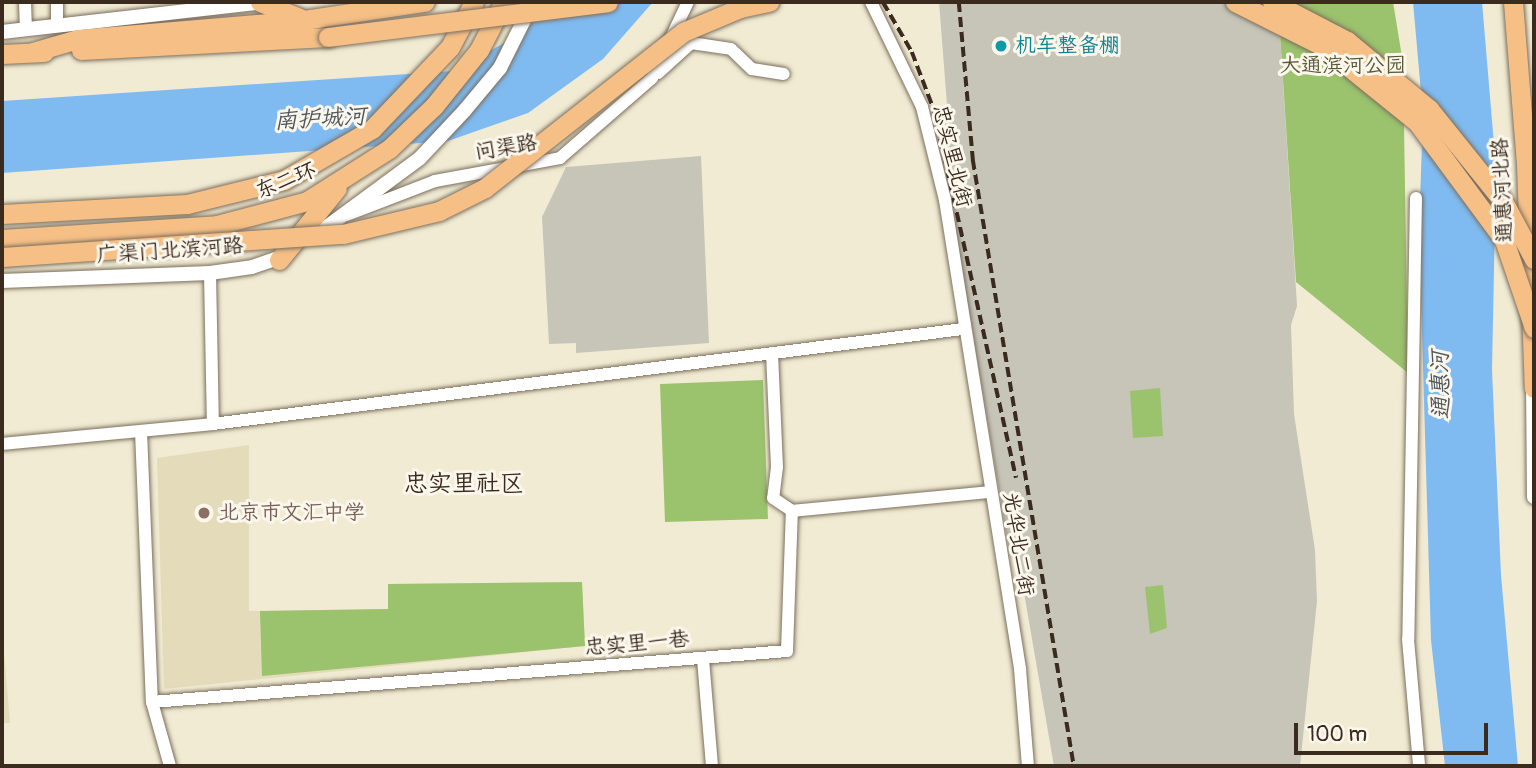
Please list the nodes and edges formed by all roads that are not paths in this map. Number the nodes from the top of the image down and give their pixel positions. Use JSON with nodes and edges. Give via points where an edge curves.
{"nodes":[{"id":1,"x":25,"y":2,"type":"edge"},
{"id":2,"x":57,"y":2,"type":"edge"},
{"id":3,"x":262,"y":2,"type":"edge"},
{"id":4,"x":425,"y":2,"type":"edge"},
{"id":5,"x":474,"y":2,"type":"edge"},
{"id":6,"x":504,"y":2,"type":"edge"},
{"id":7,"x":533,"y":2,"type":"edge"},
{"id":8,"x":608,"y":2,"type":"edge"},
{"id":9,"x":688,"y":2,"type":"edge"},
{"id":10,"x":769,"y":2,"type":"edge"},
{"id":11,"x":871,"y":2,"type":"edge"},
{"id":12,"x":1236,"y":2,"type":"edge"},
{"id":13,"x":1272,"y":2,"type":"edge"},
{"id":14,"x":1513,"y":2,"type":"edge"},
{"id":15,"x":196,"y":4,"type":"edge"},
{"id":16,"x":304,"y":20,"type":"junction"},
{"id":17,"x":57,"y":24,"type":"junction"},
{"id":18,"x":26,"y":30,"type":"junction"},
{"id":19,"x":2,"y":32,"type":"edge"},
{"id":20,"x":33,"y":52,"type":"junction"},
{"id":21,"x":2,"y":54,"type":"edge"},
{"id":22,"x":784,"y":74,"type":"dead end"},
{"id":23,"x":652,"y":78,"type":"junction"},
{"id":24,"x":345,"y":180,"type":"junction"},
{"id":25,"x":1416,"y":198,"type":"dead end"},
{"id":26,"x":2,"y":214,"type":"edge"},
{"id":27,"x":343,"y":217,"type":"junction"},
{"id":28,"x":2,"y":239,"type":"edge"},
{"id":29,"x":2,"y":257,"type":"edge"},
{"id":30,"x":1534,"y":259,"type":"edge"},
{"id":31,"x":279,"y":260,"type":"junction"},
{"id":32,"x":210,"y":273,"type":"junction"},
{"id":33,"x":2,"y":281,"type":"edge"},
{"id":34,"x":1534,"y":328,"type":"edge"},
{"id":35,"x":963,"y":329,"type":"junction"},
{"id":36,"x":772,"y":353,"type":"junction"},
{"id":37,"x":1533,"y":382,"type":"edge"},
{"id":38,"x":213,"y":424,"type":"junction"},
{"id":39,"x":141,"y":430,"type":"junction"},
{"id":40,"x":2,"y":444,"type":"edge"},
{"id":41,"x":990,"y":492,"type":"junction"},
{"id":42,"x":1534,"y":497,"type":"edge"},
{"id":43,"x":792,"y":511,"type":"junction"},
{"id":44,"x":703,"y":659,"type":"junction"},
{"id":45,"x":152,"y":702,"type":"junction"},
{"id":46,"x":170,"y":766,"type":"edge"},
{"id":47,"x":712,"y":766,"type":"edge"},
{"id":48,"x":1028,"y":766,"type":"edge"},
{"id":49,"x":1419,"y":766,"type":"edge"}],
"edges":[{"from":1,"to":18,"type":"street"},
{"from":2,"to":17,"type":"street"},
{"from":3,"to":15,"type":"street"},
{"from":3,"to":16,"type":"highway"},
{"from":4,"to":16,"type":"highway"},
{"from":5,"to":26,"type":"highway","name":"东二环","via":[[450,47],[372,129],[284,180],[187,204]]},
{"from":6,"to":24,"type":"highway","name":"东二环","via":[[479,50],[434,106],[389,149]]},
{"from":7,"to":27,"type":"street","name":"广渠门北滨河路","via":[[500,68],[419,158]]},
{"from":8,"to":20,"type":"highway","bridge":true,"via":[[328,37]]},
{"from":9,"to":23,"type":"street","name":"问渠路"},
{"from":10,"to":29,"type":"highway","bridge":true,"via":[[740,8],[683,32],[485,188],[439,211],[343,234]]},
{"from":11,"to":35,"type":"street","name":"忠实里北街","via":[[922,107],[945,200]]},
{"from":12,"to":34,"type":"highway","bridge":true,"via":[[1323,46],[1418,122],[1504,240]]},
{"from":13,"to":30,"type":"highway","bridge":true,"via":[[1347,41],[1429,109],[1503,201]]},
{"from":14,"to":37,"type":"highway","name":"通惠河北路","via":[[1526,164]]},
{"from":15,"to":17,"type":"street"},
{"from":16,"to":20,"type":"highway","via":[[91,38]]},
{"from":17,"to":18,"type":"street"},
{"from":18,"to":19,"type":"street"},
{"from":20,"to":21,"type":"highway"},
{"from":22,"to":23,"type":"street","via":[[752,69],[731,49],[691,43]]},
{"from":23,"to":27,"type":"street","name":"问渠路","via":[[560,158],[435,181]]},
{"from":24,"to":28,"type":"highway","name":"东二环","via":[[307,201],[217,225]]},
{"from":24,"to":31,"type":"highway"},
{"from":25,"to":49,"type":"street","via":[[1408,639]]},
{"from":27,"to":31,"type":"street","name":"广渠门北滨河路"},
{"from":31,"to":32,"type":"street","name":"广渠门北滨河路"},
{"from":32,"to":33,"type":"street","name":"广渠门北滨河路"},
{"from":32,"to":38,"type":"street"},
{"from":35,"to":36,"type":"street"},
{"from":35,"to":41,"type":"street","name":"光华北二街"},
{"from":36,"to":38,"type":"street"},
{"from":36,"to":43,"type":"street","via":[[777,467],[773,498]]},
{"from":37,"to":42,"type":"street","name":"通惠河北路"},
{"from":38,"to":39,"type":"street"},
{"from":39,"to":40,"type":"street"},
{"from":39,"to":45,"type":"street"},
{"from":41,"to":43,"type":"street"},
{"from":41,"to":48,"type":"street","name":"光华北二街","via":[[1020,669]]},
{"from":43,"to":44,"type":"street","name":"忠实里一巷","via":[[787,651]]},
{"from":44,"to":45,"type":"street","name":"忠实里一巷"},
{"from":44,"to":47,"type":"street"},
{"from":45,"to":46,"type":"street"}]}
